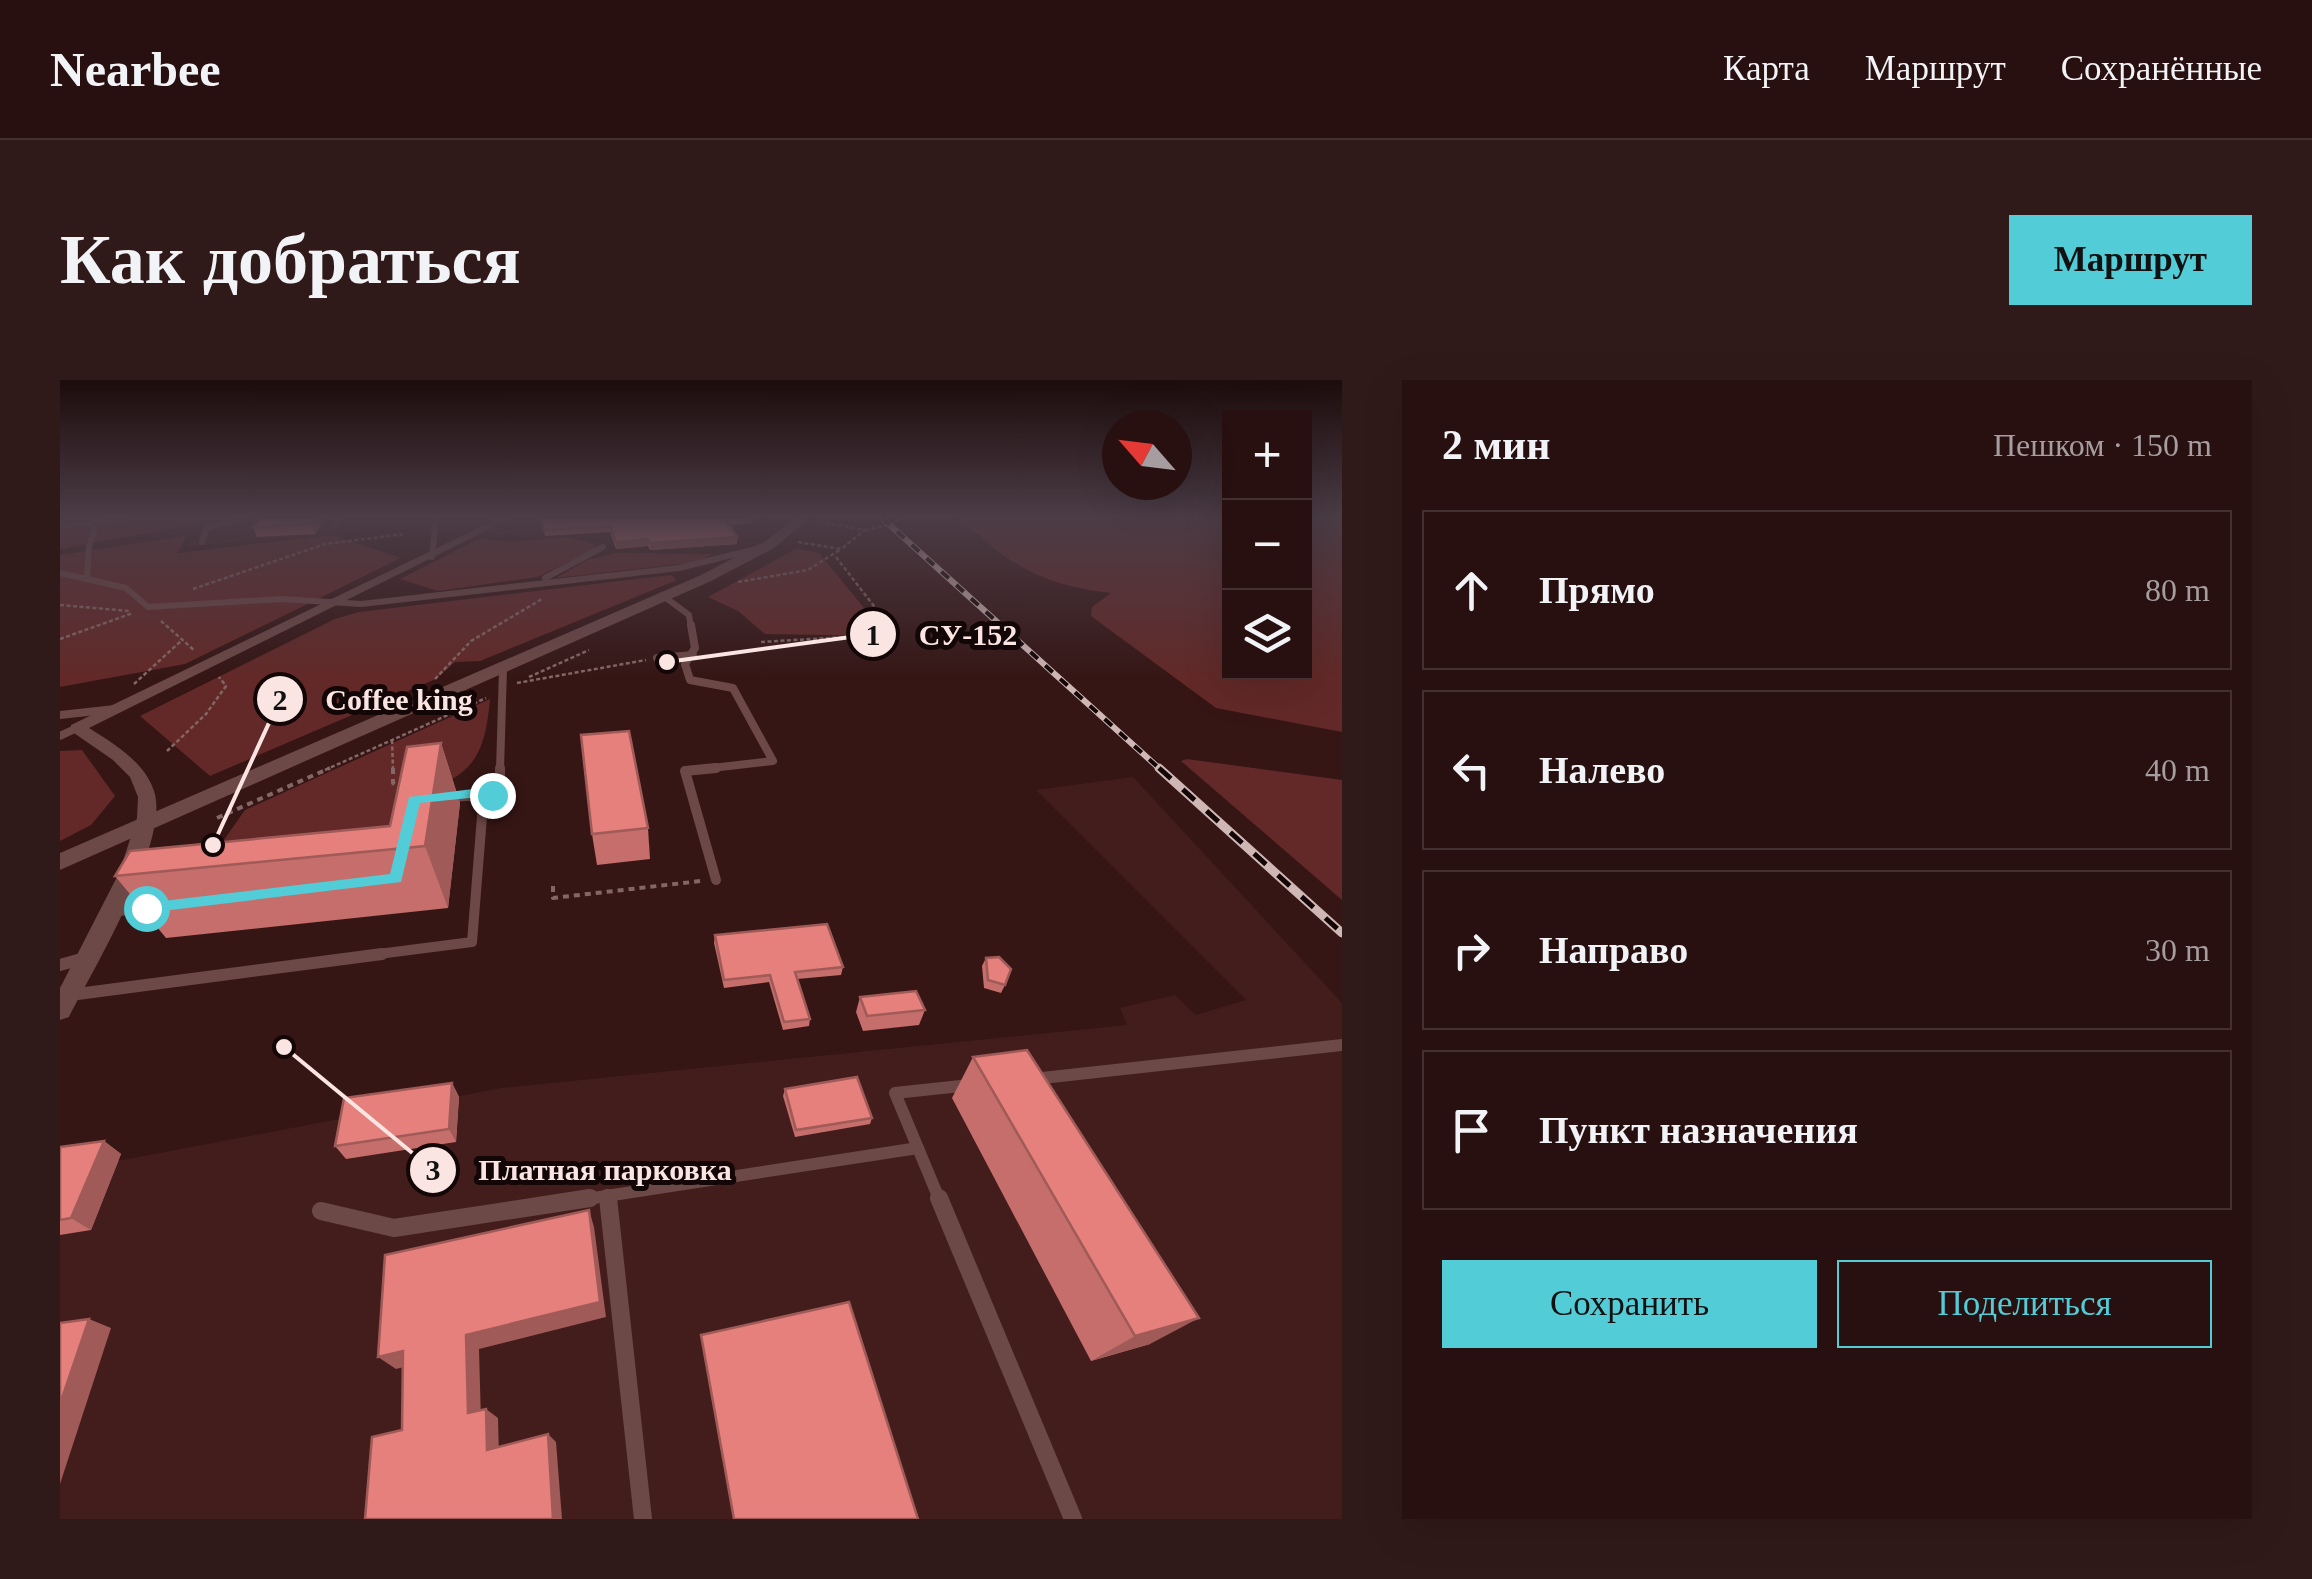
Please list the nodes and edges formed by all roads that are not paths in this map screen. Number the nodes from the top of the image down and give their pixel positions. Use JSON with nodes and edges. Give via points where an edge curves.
{"nodes":[{"id":1,"x":88,"y":571,"type":"edge"},
{"id":2,"x":402,"y":571,"type":"edge"},
{"id":3,"x":558,"y":571,"type":"edge"},
{"id":4,"x":642,"y":571,"type":"edge"},
{"id":5,"x":704,"y":571,"type":"edge"},
{"id":6,"x":718,"y":571,"type":"edge"},
{"id":7,"x":60,"y":573,"type":"edge"},
{"id":8,"x":712,"y":574,"type":"junction"},
{"id":9,"x":87,"y":579,"type":"junction"},
{"id":10,"x":538,"y":582,"type":"junction"},
{"id":11,"x":662,"y":595,"type":"junction"},
{"id":12,"x":333,"y":603,"type":"junction"},
{"id":13,"x":693,"y":655,"type":"junction"},
{"id":14,"x":657,"y":658,"type":"road end"},
{"id":15,"x":503,"y":669,"type":"junction"},
{"id":16,"x":122,"y":706,"type":"junction"},
{"id":17,"x":60,"y":715,"type":"edge"},
{"id":18,"x":68,"y":732,"type":"edge"},
{"id":19,"x":492,"y":795,"type":"junction"},
{"id":20,"x":414,"y":800,"type":"edge"},
{"id":21,"x":146,"y":824,"type":"junction"},
{"id":22,"x":60,"y":862,"type":"edge"},
{"id":23,"x":716,"y":880,"type":"road end"},
{"id":24,"x":166,"y":906,"type":"edge"},
{"id":25,"x":110,"y":912,"type":"junction"},
{"id":26,"x":86,"y":958,"type":"junction"},
{"id":27,"x":60,"y":965,"type":"edge"},
{"id":28,"x":64,"y":1003,"type":"edge"},
{"id":29,"x":1342,"y":1046,"type":"edge"},
{"id":30,"x":1011,"y":1081,"type":"edge"},
{"id":31,"x":992,"y":1083,"type":"edge"},
{"id":32,"x":918,"y":1148,"type":"junction"},
{"id":33,"x":608,"y":1196,"type":"junction"},
{"id":34,"x":321,"y":1210,"type":"dead end"},
{"id":35,"x":643,"y":1519,"type":"edge"},
{"id":36,"x":1073,"y":1519,"type":"edge"}],
"edges":[{"from":1,"to":9,"type":"lane"},
{"from":2,"to":12,"type":"street"},
{"from":3,"to":10,"type":"lane"},
{"from":4,"to":10,"type":"lane"},
{"from":5,"to":8,"type":"lane"},
{"from":6,"to":8,"type":"main road"},
{"from":7,"to":9,"type":"lane"},
{"from":8,"to":11,"type":"main road"},
{"from":9,"to":12,"type":"lane","via":[[126,588],[148,607],[282,599]]},
{"from":10,"to":12,"type":"lane"},
{"from":11,"to":13,"type":"lane","via":[[688,612]]},
{"from":11,"to":15,"type":"main road"},
{"from":12,"to":16,"type":"street"},
{"from":13,"to":14,"type":"lane"},
{"from":13,"to":23,"type":"lane","via":[[685,664],[690,680],[733,688],[773,761],[685,771]]},
{"from":15,"to":19,"type":"lane","via":[[500,788]]},
{"from":15,"to":21,"type":"main road"},
{"from":16,"to":17,"type":"lane"},
{"from":16,"to":18,"type":"street"},
{"from":18,"to":21,"type":"street","via":[[107,746],[140,778]]},
{"from":19,"to":20,"type":"lane"},
{"from":19,"to":28,"type":"lane","via":[[483,804],[472,942]]},
{"from":21,"to":22,"type":"main road"},
{"from":21,"to":25,"type":"street"},
{"from":24,"to":25,"type":"lane"},
{"from":25,"to":26,"type":"street"},
{"from":26,"to":27,"type":"lane"},
{"from":26,"to":28,"type":"street"},
{"from":29,"to":30,"type":"lane"},
{"from":31,"to":32,"type":"lane","via":[[894,1094]]},
{"from":32,"to":33,"type":"lane"},
{"from":32,"to":36,"type":"lane"},
{"from":33,"to":34,"type":"lane","via":[[394,1228]]},
{"from":33,"to":35,"type":"lane"}]}
